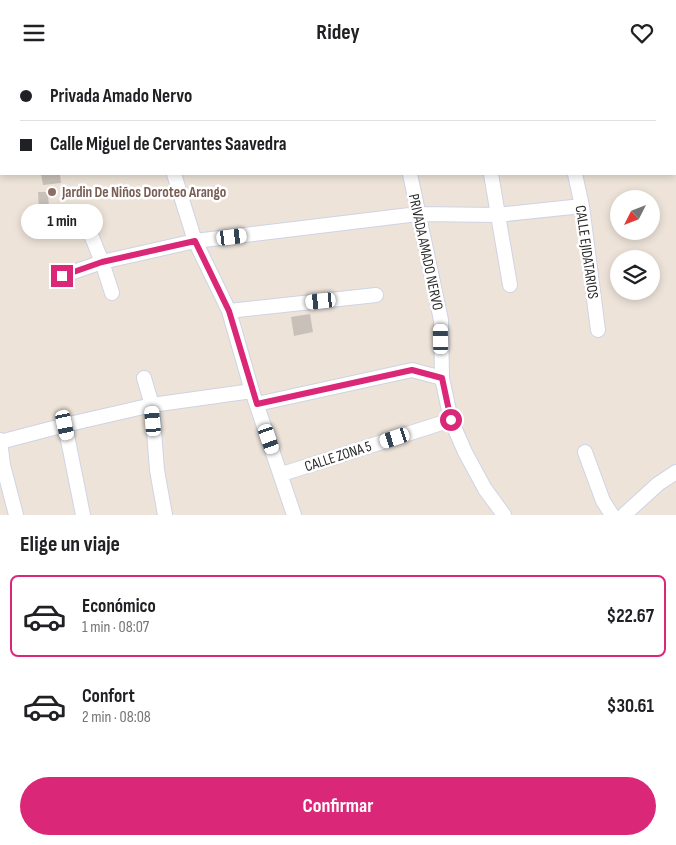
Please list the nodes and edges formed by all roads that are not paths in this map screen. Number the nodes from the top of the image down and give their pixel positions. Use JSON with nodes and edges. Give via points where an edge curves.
{"nodes":[{"id":1,"x":174,"y":175,"type":"edge"},
{"id":2,"x":410,"y":175,"type":"edge"},
{"id":3,"x":491,"y":175,"type":"edge"},
{"id":4,"x":575,"y":175,"type":"edge"},
{"id":5,"x":582,"y":206,"type":"junction"},
{"id":6,"x":418,"y":214,"type":"junction"},
{"id":7,"x":83,"y":215,"type":"dead end"},
{"id":8,"x":497,"y":215,"type":"junction"},
{"id":9,"x":195,"y":241,"type":"junction"},
{"id":10,"x":102,"y":262,"type":"junction"},
{"id":11,"x":62,"y":276,"type":"dead end"},
{"id":12,"x":510,"y":285,"type":"dead end"},
{"id":13,"x":112,"y":293,"type":"dead end"},
{"id":14,"x":376,"y":295,"type":"dead end"},
{"id":15,"x":229,"y":311,"type":"junction"},
{"id":16,"x":598,"y":330,"type":"dead end"},
{"id":17,"x":144,"y":378,"type":"dead end"},
{"id":18,"x":442,"y":378,"type":"junction"},
{"id":19,"x":255,"y":397,"type":"junction"},
{"id":20,"x":152,"y":405,"type":"junction"},
{"id":21,"x":451,"y":420,"type":"junction"},
{"id":22,"x":65,"y":425,"type":"junction"},
{"id":23,"x":0,"y":441,"type":"edge"},
{"id":24,"x":585,"y":452,"type":"dead end"},
{"id":25,"x":676,"y":472,"type":"edge"},
{"id":26,"x":282,"y":474,"type":"junction"},
{"id":27,"x":16,"y":515,"type":"edge"},
{"id":28,"x":83,"y":515,"type":"edge"},
{"id":29,"x":165,"y":515,"type":"edge"},
{"id":30,"x":294,"y":515,"type":"edge"},
{"id":31,"x":504,"y":515,"type":"edge"},
{"id":32,"x":612,"y":515,"type":"edge"},
{"id":33,"x":624,"y":515,"type":"edge"}],
"edges":[{"from":1,"to":9,"type":"street"},
{"from":2,"to":6,"type":"street","name":"PRIVADA AMADO NERVO"},
{"from":3,"to":8,"type":"street"},
{"from":4,"to":5,"type":"street","name":"CALLE EJIDATARIOS"},
{"from":5,"to":8,"type":"street"},
{"from":5,"to":16,"type":"street","name":"CALLE EJIDATARIOS"},
{"from":6,"to":8,"type":"street"},
{"from":6,"to":9,"type":"street"},
{"from":6,"to":18,"type":"street","name":"PRIVADA AMADO NERVO","via":[[441,320]]},
{"from":7,"to":10,"type":"street"},
{"from":8,"to":12,"type":"street"},
{"from":9,"to":10,"type":"street"},
{"from":9,"to":15,"type":"street"},
{"from":10,"to":11,"type":"street"},
{"from":10,"to":13,"type":"street"},
{"from":14,"to":15,"type":"street"},
{"from":15,"to":19,"type":"street"},
{"from":17,"to":20,"type":"street"},
{"from":18,"to":19,"type":"street","via":[[412,370]]},
{"from":18,"to":21,"type":"street","name":"PRIVADA AMADO NERVO"},
{"from":19,"to":20,"type":"street"},
{"from":19,"to":26,"type":"street"},
{"from":20,"to":22,"type":"street"},
{"from":20,"to":29,"type":"street","via":[[157,470]]},
{"from":21,"to":26,"type":"street","name":"CALLE ZONA 5"},
{"from":21,"to":31,"type":"street","name":"PRIVADA AMADO NERVO","via":[[485,489]]},
{"from":22,"to":23,"type":"street"},
{"from":22,"to":28,"type":"street"},
{"from":23,"to":27,"type":"street"},
{"from":24,"to":32,"type":"street","via":[[603,501]]},
{"from":25,"to":33,"type":"street"},
{"from":26,"to":30,"type":"street"}]}
